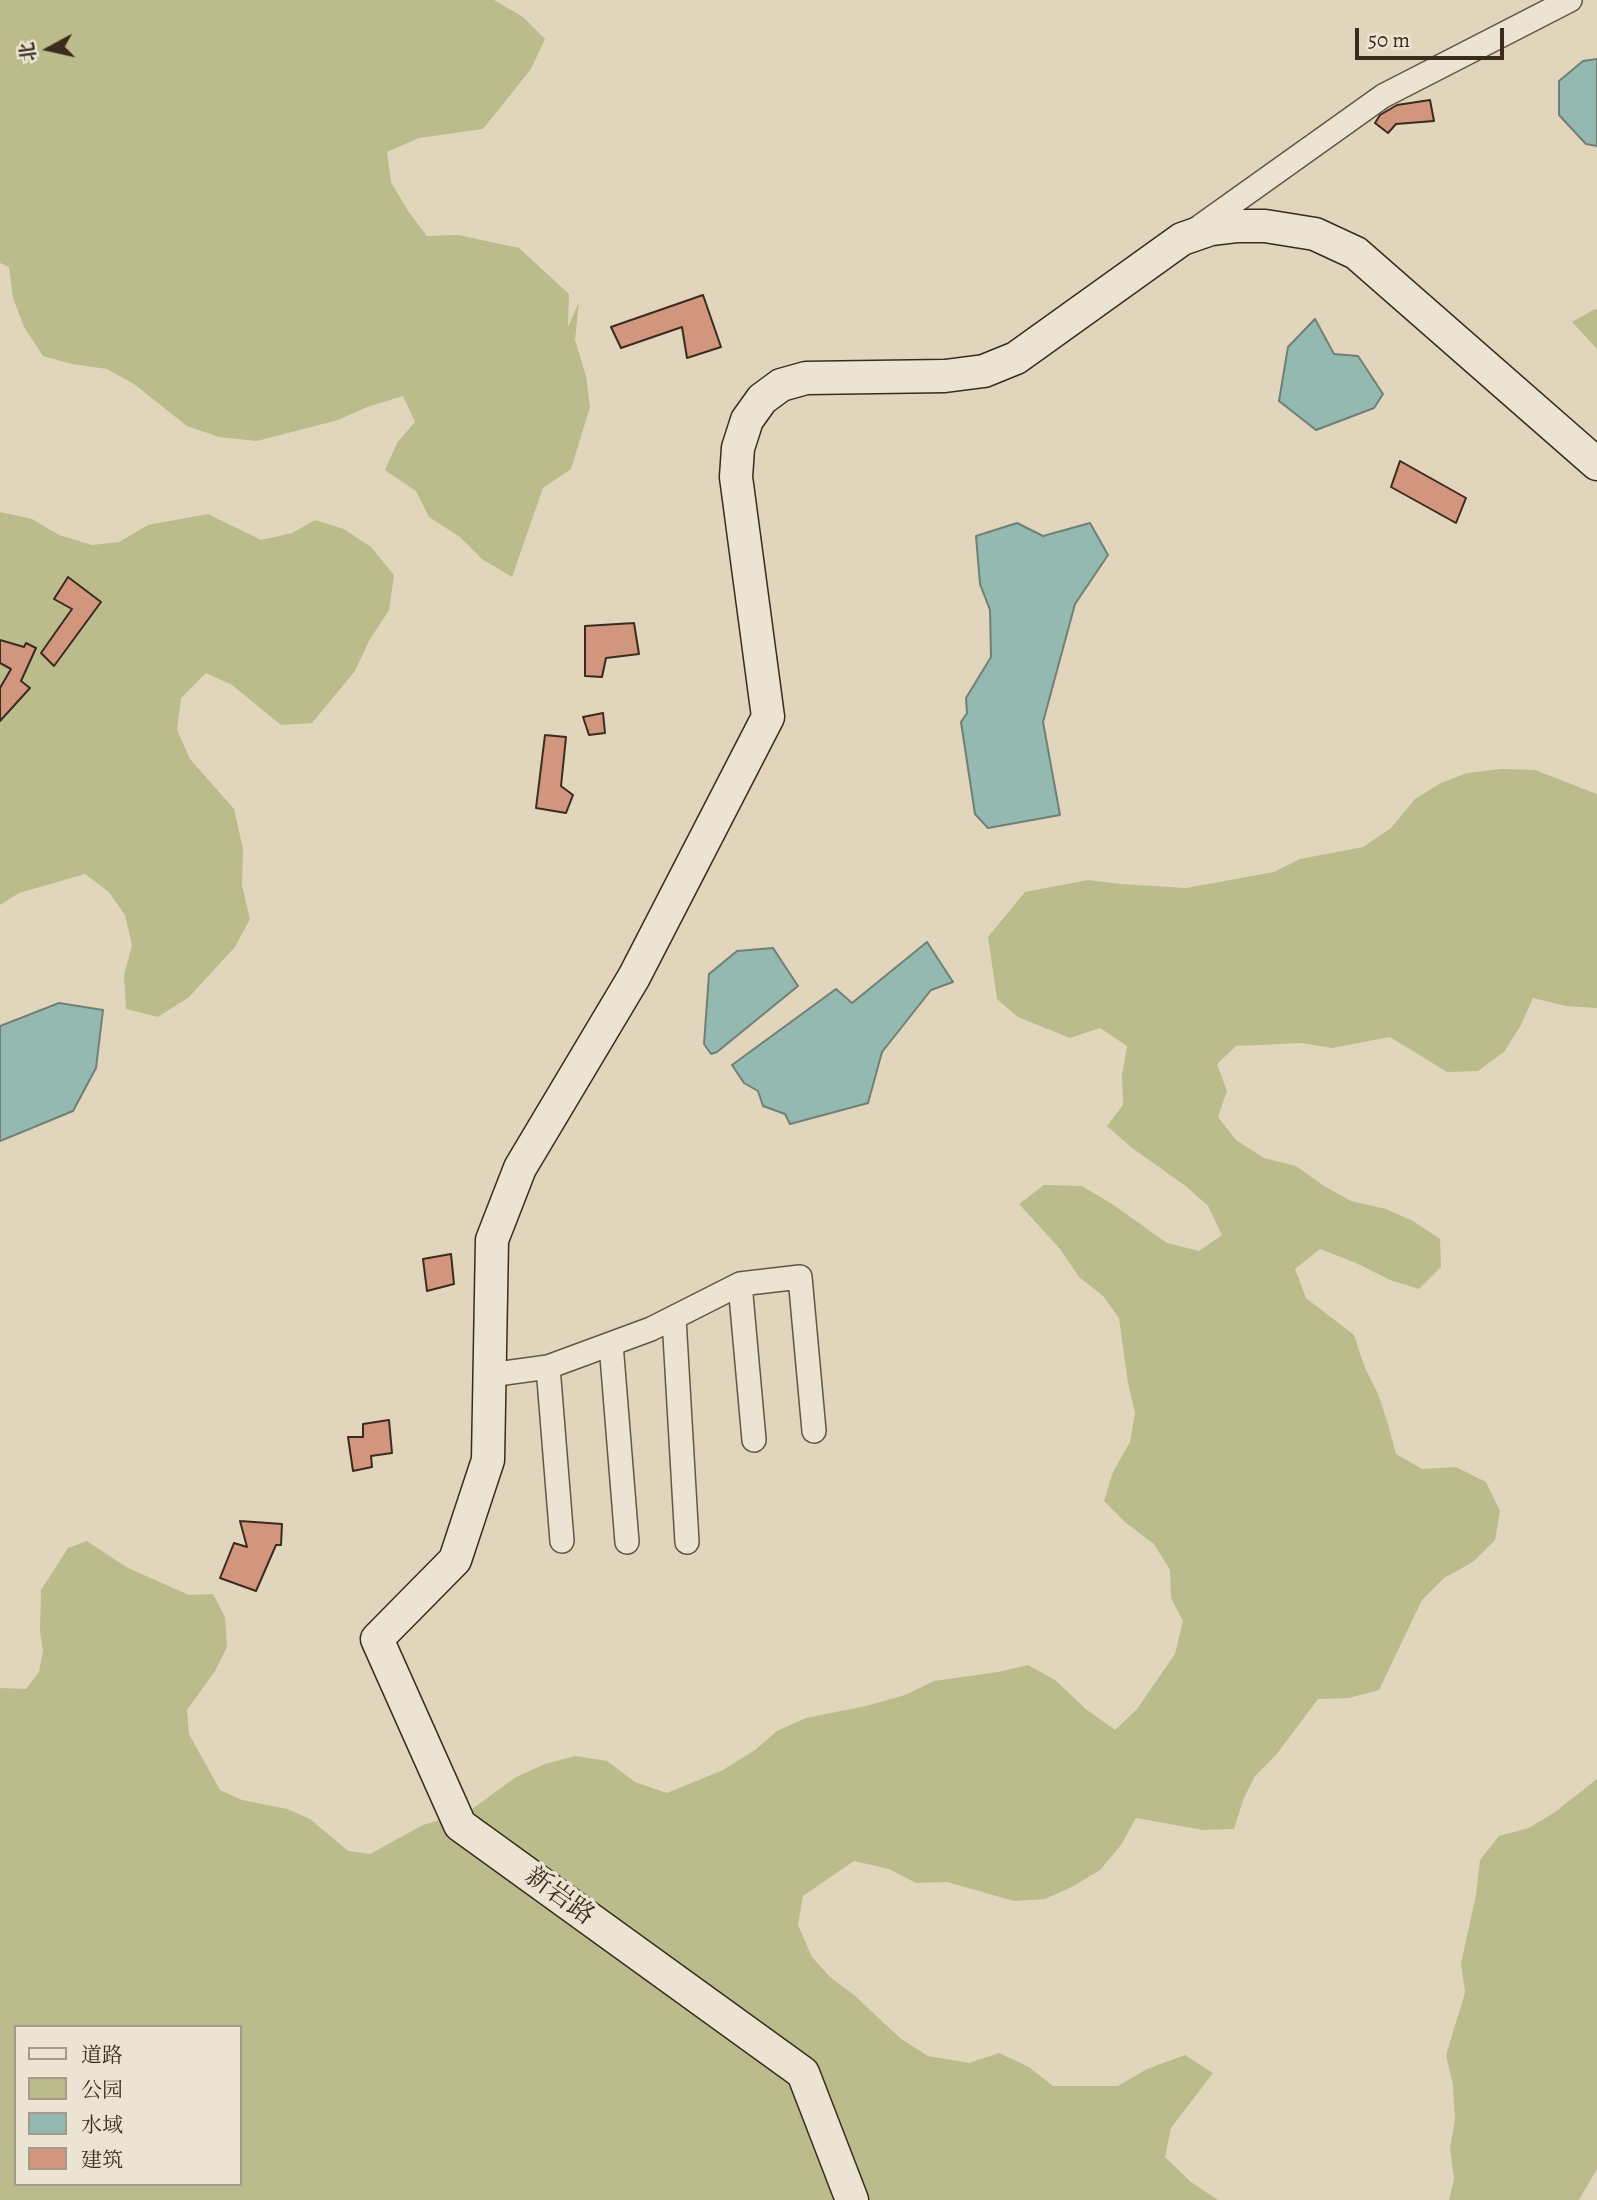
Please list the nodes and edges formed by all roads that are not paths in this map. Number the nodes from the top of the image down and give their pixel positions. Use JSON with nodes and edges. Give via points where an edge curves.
{"nodes":[{"id":1,"x":1570,"y":0,"type":"edge"},
{"id":2,"x":1182,"y":239,"type":"junction"},
{"id":3,"x":1597,"y":464,"type":"edge"},
{"id":4,"x":740,"y":1284,"type":"junction"},
{"id":5,"x":674,"y":1318,"type":"junction"},
{"id":6,"x":611,"y":1344,"type":"junction"},
{"id":7,"x":548,"y":1367,"type":"junction"},
{"id":8,"x":490,"y":1374,"type":"junction"},
{"id":9,"x":814,"y":1431,"type":"dead end"},
{"id":10,"x":754,"y":1440,"type":"dead end"},
{"id":11,"x":562,"y":1541,"type":"dead end"},
{"id":12,"x":627,"y":1542,"type":"dead end"},
{"id":13,"x":687,"y":1542,"type":"dead end"},
{"id":14,"x":852,"y":2200,"type":"edge"}],
"edges":[{"from":1,"to":2,"type":"street","via":[[1383,96]]},
{"from":2,"to":3,"type":"street","via":[[1211,229],[1265,226],[1315,234],[1338,243],[1356,253]]},
{"from":2,"to":8,"type":"street","via":[[1016,358],[984,371],[945,376],[806,378],[781,385],[762,398],[747,420],[738,448],[736,477],[768,717],[634,977],[520,1168],[492,1240]]},
{"from":4,"to":5,"type":"street"},
{"from":4,"to":9,"type":"street","via":[[800,1277]]},
{"from":4,"to":10,"type":"street"},
{"from":5,"to":6,"type":"street"},
{"from":5,"to":13,"type":"street"},
{"from":6,"to":7,"type":"street"},
{"from":6,"to":12,"type":"street"},
{"from":7,"to":8,"type":"street"},
{"from":7,"to":11,"type":"street"},
{"from":8,"to":14,"type":"street","name":"新岩路","via":[[488,1460],[455,1560],[377,1639],[460,1825],[803,2073]]}]}
